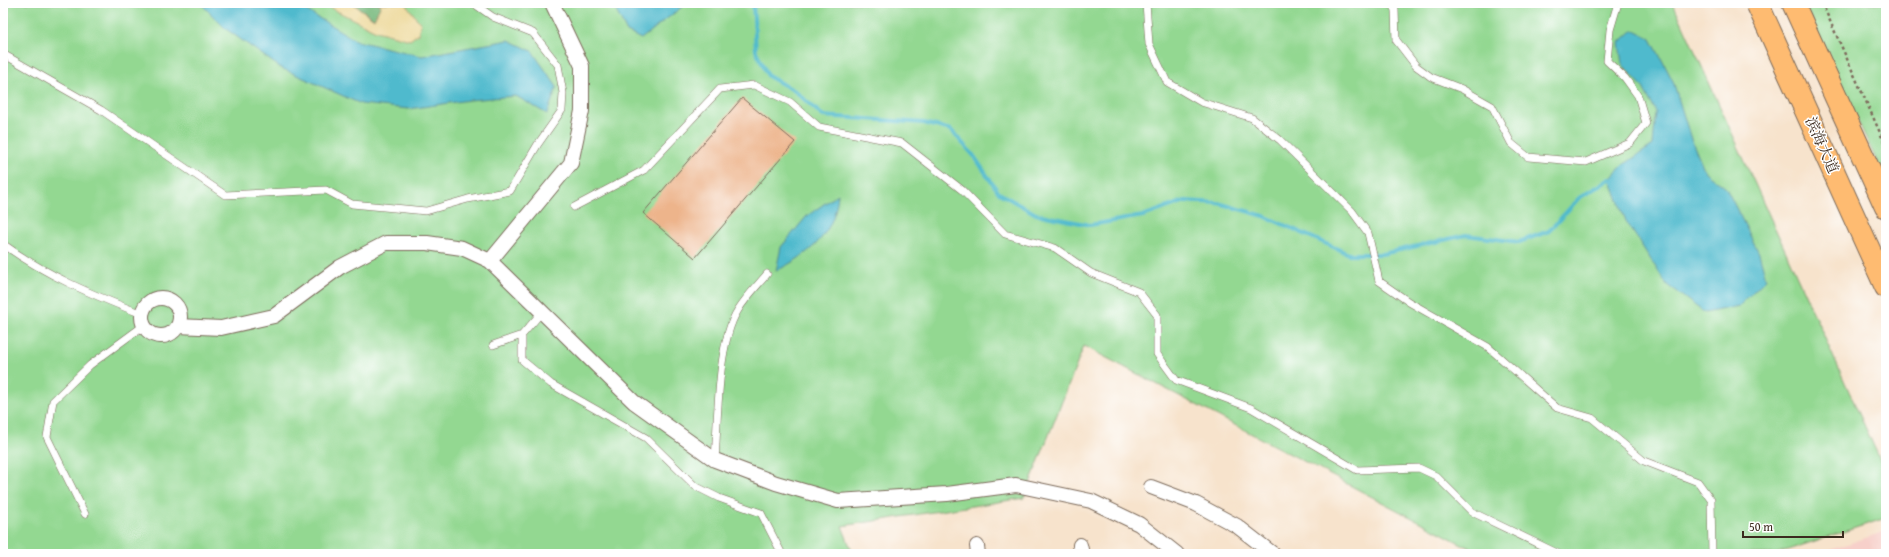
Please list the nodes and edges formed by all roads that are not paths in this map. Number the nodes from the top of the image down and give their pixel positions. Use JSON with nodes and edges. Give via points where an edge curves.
{"nodes":[{"id":1,"x":473,"y":3,"type":"edge"},
{"id":2,"x":552,"y":3,"type":"edge"},
{"id":3,"x":1146,"y":3,"type":"edge"},
{"id":4,"x":1390,"y":3,"type":"edge"},
{"id":5,"x":1618,"y":3,"type":"edge"},
{"id":6,"x":1758,"y":3,"type":"edge"},
{"id":7,"x":1794,"y":3,"type":"edge"},
{"id":8,"x":3,"y":54,"type":"edge"},
{"id":9,"x":574,"y":207,"type":"dead end"},
{"id":10,"x":1886,"y":207,"type":"edge"},
{"id":11,"x":3,"y":244,"type":"edge"},
{"id":12,"x":490,"y":261,"type":"junction"},
{"id":13,"x":767,"y":274,"type":"dead end"},
{"id":14,"x":1886,"y":287,"type":"edge"},
{"id":15,"x":542,"y":312,"type":"junction"},
{"id":16,"x":143,"y":320,"type":"junction"},
{"id":17,"x":178,"y":326,"type":"junction"},
{"id":18,"x":522,"y":335,"type":"junction"},
{"id":19,"x":493,"y":345,"type":"dead end"},
{"id":20,"x":715,"y":460,"type":"junction"},
{"id":21,"x":1151,"y":487,"type":"dead end"},
{"id":22,"x":85,"y":514,"type":"dead end"},
{"id":23,"x":782,"y":554,"type":"edge"},
{"id":24,"x":1177,"y":554,"type":"edge"},
{"id":25,"x":1273,"y":554,"type":"edge"},
{"id":26,"x":1559,"y":554,"type":"edge"},
{"id":27,"x":1712,"y":554,"type":"edge"}],
"edges":[{"from":1,"to":8,"type":"lane","via":[[493,17],[533,33],[558,65],[563,93],[562,110],[510,191],[426,211],[352,204],[326,190],[224,195],[101,110]]},
{"from":2,"to":12,"type":"street","via":[[582,66],[582,111],[571,163]]},
{"from":3,"to":27,"type":"lane","via":[[1148,44],[1167,82],[1201,102],[1252,118],[1280,140],[1352,211],[1368,234],[1379,281],[1409,302],[1488,346],[1557,408],[1592,418],[1644,461],[1698,482],[1711,500]]},
{"from":4,"to":5,"type":"lane","via":[[1395,10],[1396,40],[1416,66],[1431,77],[1462,89],[1492,106],[1511,143],[1528,157],[1586,162],[1630,143],[1646,123],[1638,96],[1608,61],[1610,30]]},
{"from":6,"to":14,"type":"highway","name":"滨海大道"},
{"from":7,"to":10,"type":"highway"},
{"from":9,"to":26,"type":"lane","via":[[644,170],[720,89],[754,85],[790,102],[819,127],[902,144],[962,190],[1005,234],[1055,248],[1091,273],[1139,292],[1157,315],[1157,354],[1176,380],[1251,408],[1357,470],[1419,468],[1436,476],[1472,512]]},
{"from":11,"to":16,"type":"lane","via":[[80,290]]},
{"from":12,"to":15,"type":"street"},
{"from":12,"to":17,"type":"street","via":[[462,248],[427,243],[386,243],[340,267],[274,316],[221,328]]},
{"from":13,"to":20,"type":"lane","via":[[738,311],[726,336]]},
{"from":15,"to":18,"type":"lane"},
{"from":15,"to":20,"type":"street","via":[[634,402]]},
{"from":16,"to":17,"type":"street","via":[[152,334],[164,336]]},
{"from":16,"to":17,"type":"street","via":[[144,308],[154,299],[167,299],[180,313]]},
{"from":16,"to":22,"type":"lane","via":[[90,365],[53,402],[47,437]]},
{"from":18,"to":19,"type":"lane"},
{"from":18,"to":23,"type":"lane","via":[[522,360],[545,380],[646,438],[695,486],[719,498],[761,513]]},
{"from":20,"to":24,"type":"street","via":[[776,483],[838,502],[1023,486],[1091,500],[1138,524]]},
{"from":21,"to":25,"type":"street","via":[[1196,504],[1237,526]]}]}
